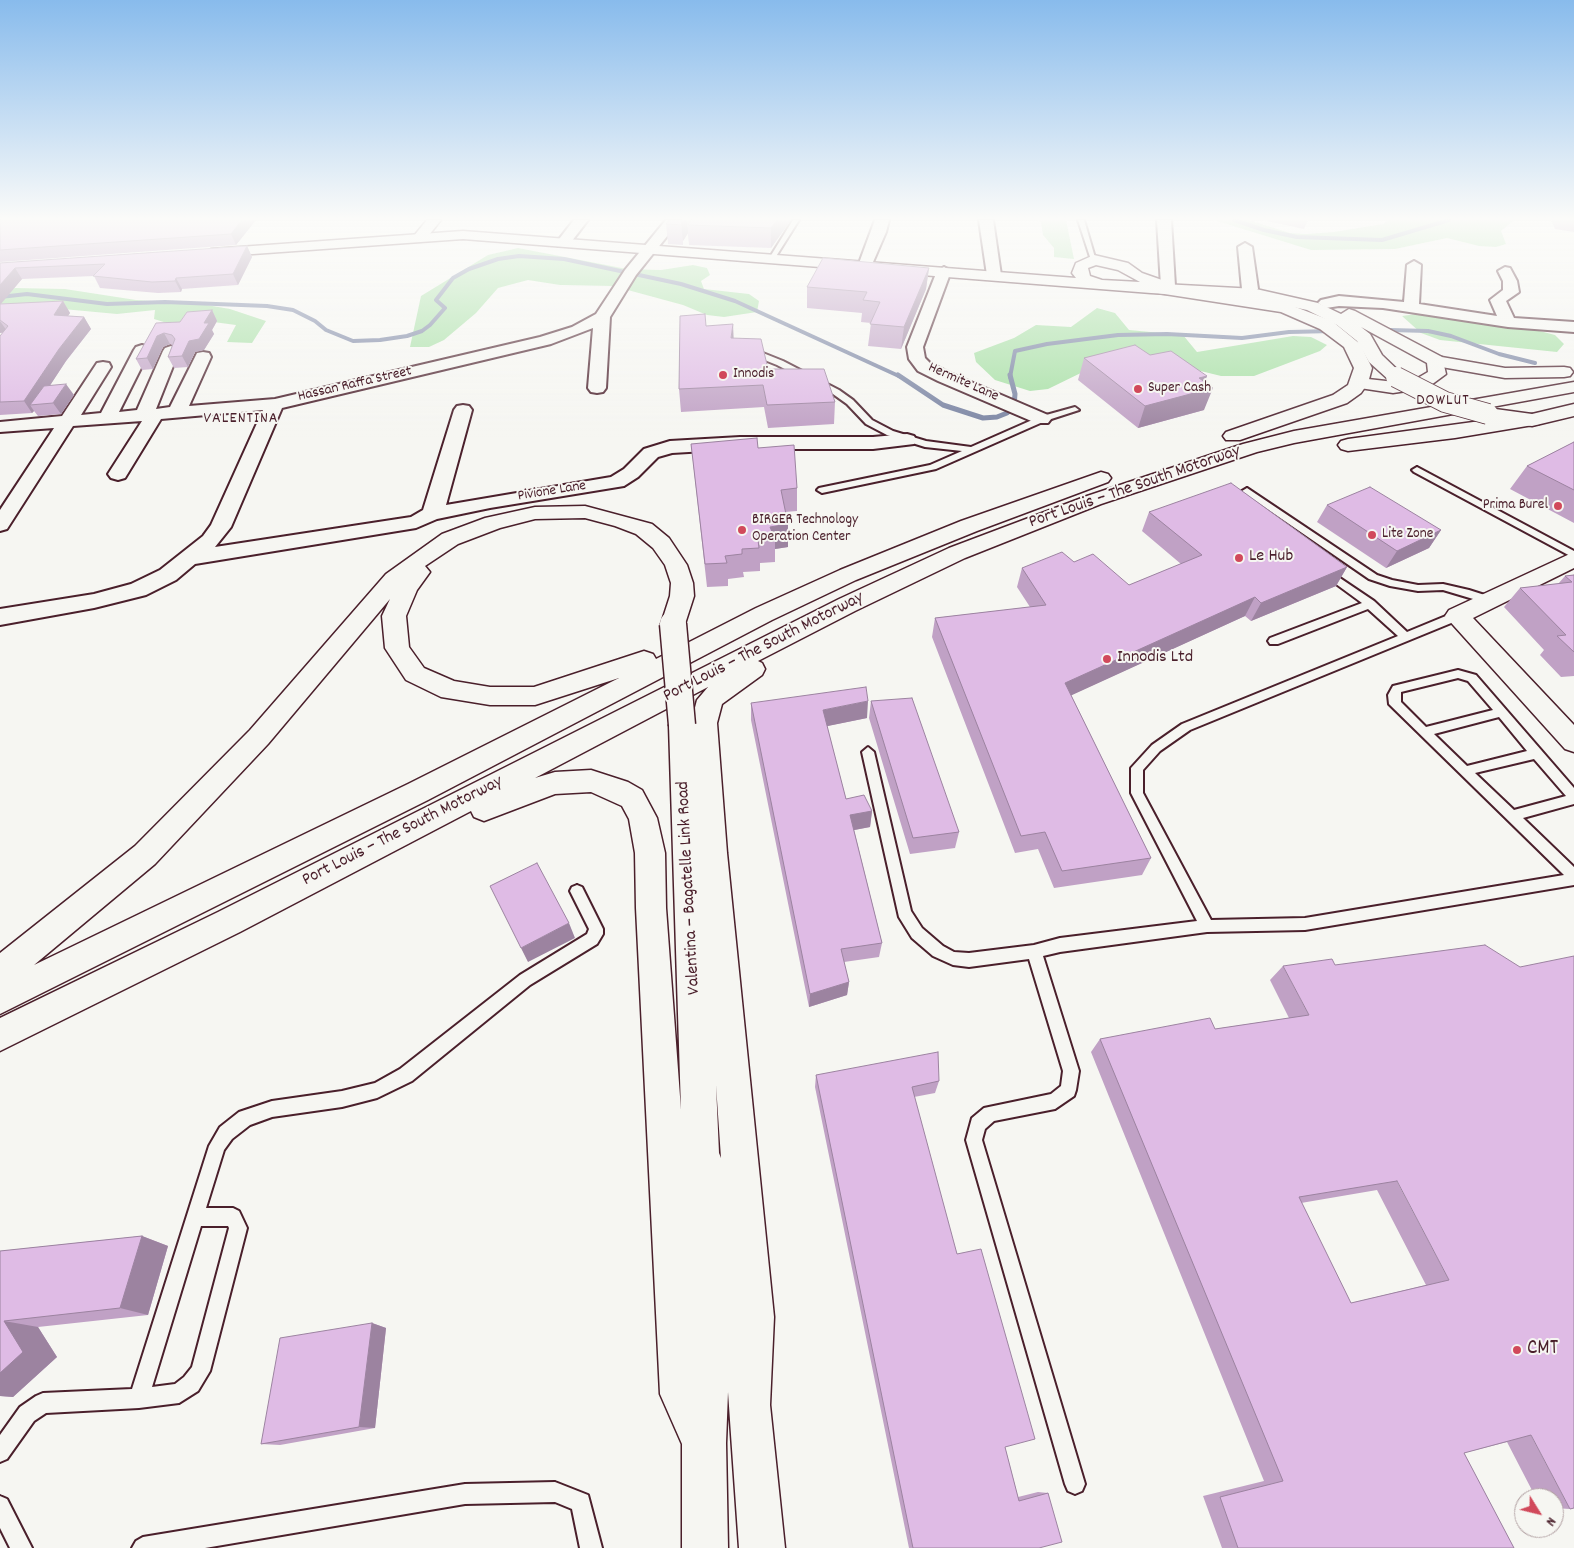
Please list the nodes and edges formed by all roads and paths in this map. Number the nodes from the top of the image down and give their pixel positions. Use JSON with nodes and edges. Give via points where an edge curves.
{"nodes":[{"id":1,"x":618,"y":292,"type":"edge"},
{"id":2,"x":936,"y":292,"type":"edge"},
{"id":3,"x":1191,"y":292,"type":"edge"},
{"id":4,"x":1232,"y":292,"type":"edge"},
{"id":5,"x":1268,"y":292,"type":"edge"},
{"id":6,"x":1412,"y":292,"type":"edge"},
{"id":7,"x":1511,"y":292,"type":"edge"},
{"id":8,"x":1326,"y":303,"type":"junction"},
{"id":9,"x":1411,"y":306,"type":"junction"},
{"id":10,"x":602,"y":317,"type":"junction"},
{"id":11,"x":1508,"y":322,"type":"junction"},
{"id":12,"x":1574,"y":327,"type":"edge"},
{"id":13,"x":740,"y":347,"type":"edge"},
{"id":14,"x":142,"y":350,"type":"edge"},
{"id":15,"x":172,"y":351,"type":"edge"},
{"id":16,"x":203,"y":357,"type":"dead end"},
{"id":17,"x":1436,"y":361,"type":"junction"},
{"id":18,"x":103,"y":367,"type":"dead end"},
{"id":19,"x":1571,"y":376,"type":"edge"},
{"id":20,"x":1359,"y":383,"type":"junction"},
{"id":21,"x":597,"y":388,"type":"dead end"},
{"id":22,"x":275,"y":404,"type":"junction"},
{"id":23,"x":463,"y":410,"type":"dead end"},
{"id":24,"x":1075,"y":410,"type":"dead end"},
{"id":25,"x":1574,"y":410,"type":"edge"},
{"id":26,"x":177,"y":412,"type":"junction"},
{"id":27,"x":149,"y":414,"type":"junction"},
{"id":28,"x":107,"y":418,"type":"junction"},
{"id":29,"x":1042,"y":419,"type":"junction"},
{"id":30,"x":1532,"y":420,"type":"junction"},
{"id":31,"x":70,"y":421,"type":"junction"},
{"id":32,"x":0,"y":427,"type":"edge"},
{"id":33,"x":1229,"y":437,"type":"junction"},
{"id":34,"x":907,"y":440,"type":"junction"},
{"id":35,"x":969,"y":449,"type":"junction"},
{"id":36,"x":1417,"y":470,"type":"dead end"},
{"id":37,"x":118,"y":474,"type":"dead end"},
{"id":38,"x":822,"y":490,"type":"dead end"},
{"id":39,"x":1247,"y":491,"type":"dead end"},
{"id":40,"x":431,"y":514,"type":"junction"},
{"id":41,"x":1079,"y":519,"type":"junction"},
{"id":42,"x":0,"y":526,"type":"edge"},
{"id":43,"x":1021,"y":528,"type":"junction"},
{"id":44,"x":1574,"y":555,"type":"edge"},
{"id":45,"x":191,"y":558,"type":"junction"},
{"id":46,"x":1574,"y":559,"type":"edge"},
{"id":47,"x":1316,"y":564,"type":"edge"},
{"id":48,"x":1490,"y":600,"type":"junction"},
{"id":49,"x":847,"y":604,"type":"junction"},
{"id":50,"x":1370,"y":604,"type":"junction"},
{"id":51,"x":764,"y":614,"type":"junction"},
{"id":52,"x":1457,"y":616,"type":"junction"},
{"id":53,"x":0,"y":617,"type":"edge"},
{"id":54,"x":673,"y":624,"type":"junction"},
{"id":55,"x":1406,"y":637,"type":"junction"},
{"id":56,"x":1274,"y":641,"type":"dead end"},
{"id":57,"x":793,"y":644,"type":"junction"},
{"id":58,"x":1502,"y":712,"type":"junction"},
{"id":59,"x":1424,"y":732,"type":"junction"},
{"id":60,"x":1574,"y":742,"type":"edge"},
{"id":61,"x":868,"y":752,"type":"dead end"},
{"id":62,"x":1537,"y":753,"type":"junction"},
{"id":63,"x":1465,"y":771,"type":"junction"},
{"id":64,"x":1574,"y":798,"type":"edge"},
{"id":65,"x":1512,"y":816,"type":"junction"},
{"id":66,"x":429,"y":819,"type":"junction"},
{"id":67,"x":262,"y":868,"type":"junction"},
{"id":68,"x":1574,"y":877,"type":"edge"},
{"id":69,"x":577,"y":892,"type":"dead end"},
{"id":70,"x":1207,"y":926,"type":"junction"},
{"id":71,"x":1034,"y":952,"type":"junction"},
{"id":72,"x":0,"y":973,"type":"edge"},
{"id":73,"x":0,"y":978,"type":"edge"},
{"id":74,"x":0,"y":998,"type":"edge"},
{"id":75,"x":0,"y":1035,"type":"edge"},
{"id":76,"x":701,"y":1153,"type":"junction"},
{"id":77,"x":195,"y":1217,"type":"junction"},
{"id":78,"x":139,"y":1398,"type":"junction"},
{"id":79,"x":749,"y":1405,"type":"junction"},
{"id":80,"x":704,"y":1443,"type":"junction"},
{"id":81,"x":0,"y":1452,"type":"edge"},
{"id":82,"x":1075,"y":1484,"type":"dead end"},
{"id":83,"x":0,"y":1506,"type":"edge"},
{"id":84,"x":21,"y":1548,"type":"edge"},
{"id":85,"x":143,"y":1548,"type":"edge"},
{"id":86,"x":591,"y":1548,"type":"edge"},
{"id":87,"x":705,"y":1548,"type":"edge"},
{"id":88,"x":762,"y":1548,"type":"edge"}],
"edges":[{"from":1,"to":10,"type":"street","name":"Hassan Raffa Street"},
{"from":2,"to":29,"type":"street","name":"Hermite Lane","via":[[915,347],[916,359],[944,377]]},
{"from":3,"to":20,"type":"main road","via":[[1286,308],[1326,325],[1351,344],[1363,368]]},
{"from":4,"to":30,"type":"main road","bridge":true,"via":[[1312,306],[1343,320],[1364,338],[1375,358],[1396,377],[1445,402],[1488,414]]},
{"from":5,"to":8,"type":"main road"},
{"from":6,"to":9,"type":"street"},
{"from":7,"to":11,"type":"street","via":[[1498,300]]},
{"from":8,"to":9,"type":"street"},
{"from":8,"to":17,"type":"main road"},
{"from":9,"to":11,"type":"street"},
{"from":10,"to":21,"type":"street"},
{"from":10,"to":22,"type":"street","name":"Hassan Raffa Street","via":[[578,330],[545,341]]},
{"from":11,"to":12,"type":"street"},
{"from":13,"to":34,"type":"lane","via":[[836,392],[869,422]]},
{"from":14,"to":28,"type":"street"},
{"from":15,"to":27,"type":"street"},
{"from":16,"to":26,"type":"street"},
{"from":17,"to":19,"type":"main road","via":[[1505,373]]},
{"from":17,"to":20,"type":"main road","via":[[1437,374],[1421,384],[1393,388]]},
{"from":18,"to":31,"type":"street"},
{"from":19,"to":33,"type":"main road","name":"Port Louis – The South Motorway","via":[[1284,422]]},
{"from":19,"to":43,"type":"main road","name":"Port Louis – The South Motorway","via":[[1259,446],[1147,481]]},
{"from":20,"to":33,"type":"main road","via":[[1340,400]]},
{"from":22,"to":26,"type":"street"},
{"from":22,"to":45,"type":"street","name":"Hassan Raffa Street","via":[[221,527]]},
{"from":23,"to":40,"type":"street"},
{"from":24,"to":29,"type":"lane"},
{"from":25,"to":30,"type":"main road"},
{"from":26,"to":27,"type":"street"},
{"from":27,"to":28,"type":"street"},
{"from":27,"to":37,"type":"street"},
{"from":28,"to":31,"type":"street"},
{"from":29,"to":35,"type":"lane"},
{"from":30,"to":41,"type":"main road","via":[[1313,449]]},
{"from":31,"to":32,"type":"street"},
{"from":31,"to":42,"type":"street"},
{"from":33,"to":51,"type":"main road","name":"Port Louis – The South Motorway","via":[[1064,490],[969,526],[848,575]]},
{"from":34,"to":35,"type":"lane"},
{"from":34,"to":40,"type":"street","name":"Pivione Lane","via":[[670,447],[651,453],[617,482]]},
{"from":35,"to":38,"type":"lane","via":[[933,467]]},
{"from":36,"to":44,"type":"lane"},
{"from":39,"to":48,"type":"lane","via":[[1373,577],[1418,588],[1443,587]]},
{"from":40,"to":45,"type":"street","name":"Pivione Lane","via":[[416,522]]},
{"from":41,"to":43,"type":"main road"},
{"from":41,"to":57,"type":"main road"},
{"from":43,"to":49,"type":"main road","name":"Port Louis – The South Motorway","via":[[957,553]]},
{"from":45,"to":53,"type":"street","name":"Hassan Raffa Street","via":[[168,575],[138,590]]},
{"from":46,"to":48,"type":"main road"},
{"from":47,"to":50,"type":"lane"},
{"from":48,"to":52,"type":"main road"},
{"from":49,"to":57,"type":"main road"},
{"from":49,"to":66,"type":"main road","name":"Port Louis – The South Motorway"},
{"from":50,"to":55,"type":"lane"},
{"from":50,"to":56,"type":"lane"},
{"from":51,"to":54,"type":"main road","name":"Valentina – Bagatelle Link Road","via":[[629,666],[535,696],[490,696],[450,690],[415,674],[397,648],[394,616],[406,588],[451,547],[504,526],[560,518],[615,526],[642,542],[656,557],[664,576]]},
{"from":51,"to":67,"type":"main road","name":"Port Louis – The South Motorway","via":[[418,792]]},
{"from":52,"to":55,"type":"lane"},
{"from":52,"to":60,"type":"main road"},
{"from":54,"to":72,"type":"main road","via":[[682,596],[676,565],[661,543],[644,529],[622,520],[585,512],[535,513],[493,523],[450,540],[394,580],[259,737],[145,855]]},
{"from":54,"to":76,"type":"main road","name":"Valentina – Bagatelle Link Road","bridge":true,"via":[[682,725]]},
{"from":55,"to":70,"type":"lane","via":[[1186,727],[1156,748],[1137,768],[1137,793]]},
{"from":57,"to":79,"type":"main road","via":[[729,684],[710,700],[704,723],[712,853],[754,1316]]},
{"from":58,"to":59,"type":"lane"},
{"from":58,"to":59,"type":"lane","via":[[1472,678],[1458,674],[1397,689],[1395,704]]},
{"from":58,"to":62,"type":"lane"},
{"from":59,"to":63,"type":"lane"},
{"from":61,"to":71,"type":"lane","via":[[904,913],[917,932],[938,951],[953,958],[969,960]]},
{"from":62,"to":63,"type":"lane"},
{"from":62,"to":64,"type":"lane"},
{"from":63,"to":65,"type":"lane"},
{"from":64,"to":65,"type":"lane"},
{"from":65,"to":68,"type":"lane"},
{"from":66,"to":75,"type":"main road","name":"Port Louis – The South Motorway"},
{"from":66,"to":80,"type":"main road","via":[[473,814],[524,792],[555,783],[591,781],[632,798],[643,818],[650,853],[682,1394]]},
{"from":67,"to":73,"type":"main road","via":[[217,872]]},
{"from":67,"to":74,"type":"main road","name":"Port Louis – The South Motorway"},
{"from":68,"to":70,"type":"lane","via":[[1305,924]]},
{"from":69,"to":77,"type":"lane","via":[[596,929],[592,939],[525,980],[406,1075],[384,1086],[342,1099],[272,1109],[245,1118],[226,1133],[217,1146]]},
{"from":70,"to":71,"type":"lane"},
{"from":71,"to":82,"type":"lane","via":[[1071,1071],[1068,1090],[1055,1101],[990,1114],[978,1124],[974,1140]]},
{"from":76,"to":79,"type":"main road","via":[[715,1200],[729,1319]]},
{"from":76,"to":80,"type":"main road","via":[[694,1204],[707,1390]]},
{"from":77,"to":78,"type":"lane"},
{"from":77,"to":78,"type":"lane","via":[[232,1217],[238,1228],[200,1371],[179,1393]]},
{"from":78,"to":81,"type":"lane","via":[[43,1403],[27,1414]]},
{"from":79,"to":88,"type":"main road"},
{"from":80,"to":87,"type":"main road"},
{"from":83,"to":84,"type":"lane"},
{"from":85,"to":86,"type":"lane","via":[[465,1494],[555,1492],[581,1502]]}]}
